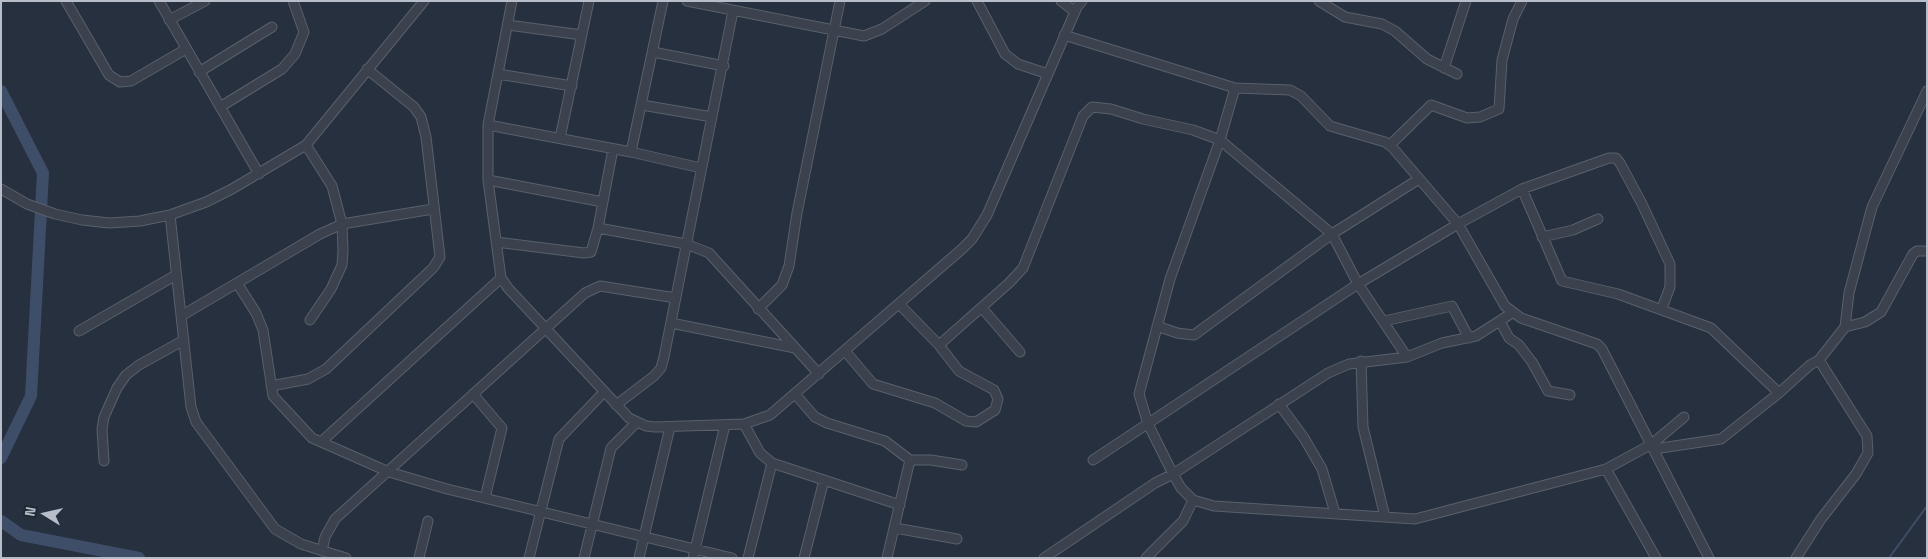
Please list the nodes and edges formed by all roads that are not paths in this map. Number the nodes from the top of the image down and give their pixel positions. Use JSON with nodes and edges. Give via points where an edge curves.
{"nodes":[{"id":1,"x":66,"y":1,"type":"edge"},
{"id":2,"x":159,"y":1,"type":"edge"},
{"id":3,"x":205,"y":1,"type":"edge"},
{"id":4,"x":293,"y":1,"type":"edge"},
{"id":5,"x":424,"y":1,"type":"edge"},
{"id":6,"x":511,"y":1,"type":"edge"},
{"id":7,"x":589,"y":1,"type":"edge"},
{"id":8,"x":663,"y":1,"type":"edge"},
{"id":9,"x":687,"y":1,"type":"edge"},
{"id":10,"x":840,"y":1,"type":"edge"},
{"id":11,"x":925,"y":1,"type":"edge"},
{"id":12,"x":977,"y":1,"type":"edge"},
{"id":13,"x":1061,"y":1,"type":"edge"},
{"id":14,"x":1082,"y":1,"type":"edge"},
{"id":15,"x":1319,"y":1,"type":"edge"},
{"id":16,"x":1466,"y":1,"type":"edge"},
{"id":17,"x":1522,"y":1,"type":"edge"},
{"id":18,"x":733,"y":11,"type":"junction"},
{"id":19,"x":1074,"y":12,"type":"junction"},
{"id":20,"x":170,"y":20,"type":"junction"},
{"id":21,"x":508,"y":25,"type":"junction"},
{"id":22,"x":272,"y":27,"type":"dead end"},
{"id":23,"x":836,"y":30,"type":"junction"},
{"id":24,"x":582,"y":35,"type":"junction"},
{"id":25,"x":1064,"y":35,"type":"junction"},
{"id":26,"x":186,"y":49,"type":"junction"},
{"id":27,"x":653,"y":52,"type":"junction"},
{"id":28,"x":724,"y":66,"type":"junction"},
{"id":29,"x":1444,"y":68,"type":"junction"},
{"id":30,"x":367,"y":70,"type":"junction"},
{"id":31,"x":199,"y":72,"type":"junction"},
{"id":32,"x":498,"y":74,"type":"junction"},
{"id":33,"x":1048,"y":74,"type":"junction"},
{"id":34,"x":1457,"y":74,"type":"dead end"},
{"id":35,"x":572,"y":86,"type":"junction"},
{"id":36,"x":1235,"y":88,"type":"junction"},
{"id":37,"x":1927,"y":91,"type":"edge"},
{"id":38,"x":642,"y":104,"type":"junction"},
{"id":39,"x":220,"y":107,"type":"junction"},
{"id":40,"x":712,"y":117,"type":"junction"},
{"id":41,"x":488,"y":125,"type":"junction"},
{"id":42,"x":560,"y":138,"type":"junction"},
{"id":43,"x":1220,"y":140,"type":"junction"},
{"id":44,"x":306,"y":145,"type":"junction"},
{"id":45,"x":1390,"y":145,"type":"junction"},
{"id":46,"x":613,"y":149,"type":"junction"},
{"id":47,"x":631,"y":152,"type":"junction"},
{"id":48,"x":701,"y":168,"type":"junction"},
{"id":49,"x":259,"y":174,"type":"junction"},
{"id":50,"x":1419,"y":179,"type":"junction"},
{"id":51,"x":488,"y":180,"type":"junction"},
{"id":52,"x":1,"y":189,"type":"edge"},
{"id":53,"x":1522,"y":189,"type":"junction"},
{"id":54,"x":603,"y":202,"type":"junction"},
{"id":55,"x":433,"y":209,"type":"junction"},
{"id":56,"x":170,"y":216,"type":"junction"},
{"id":57,"x":1598,"y":219,"type":"dead end"},
{"id":58,"x":342,"y":224,"type":"junction"},
{"id":59,"x":1458,"y":224,"type":"junction"},
{"id":60,"x":598,"y":228,"type":"junction"},
{"id":61,"x":1332,"y":234,"type":"junction"},
{"id":62,"x":1542,"y":237,"type":"junction"},
{"id":63,"x":496,"y":242,"type":"junction"},
{"id":64,"x":686,"y":244,"type":"junction"},
{"id":65,"x":1927,"y":251,"type":"edge"},
{"id":66,"x":176,"y":275,"type":"junction"},
{"id":67,"x":501,"y":278,"type":"junction"},
{"id":68,"x":237,"y":283,"type":"junction"},
{"id":69,"x":1358,"y":284,"type":"junction"},
{"id":70,"x":676,"y":298,"type":"junction"},
{"id":71,"x":899,"y":304,"type":"junction"},
{"id":72,"x":982,"y":308,"type":"junction"},
{"id":73,"x":1662,"y":308,"type":"junction"},
{"id":74,"x":758,"y":310,"type":"junction"},
{"id":75,"x":1512,"y":313,"type":"junction"},
{"id":76,"x":180,"y":316,"type":"junction"},
{"id":77,"x":310,"y":320,"type":"dead end"},
{"id":78,"x":1384,"y":321,"type":"junction"},
{"id":79,"x":1500,"y":321,"type":"junction"},
{"id":80,"x":671,"y":323,"type":"junction"},
{"id":81,"x":1157,"y":326,"type":"junction"},
{"id":82,"x":1845,"y":327,"type":"junction"},
{"id":83,"x":546,"y":328,"type":"junction"},
{"id":84,"x":79,"y":331,"type":"dead end"},
{"id":85,"x":1468,"y":338,"type":"junction"},
{"id":86,"x":184,"y":340,"type":"junction"},
{"id":87,"x":939,"y":345,"type":"junction"},
{"id":88,"x":795,"y":348,"type":"junction"},
{"id":89,"x":845,"y":351,"type":"junction"},
{"id":90,"x":1020,"y":352,"type":"dead end"},
{"id":91,"x":1407,"y":357,"type":"junction"},
{"id":92,"x":1819,"y":360,"type":"junction"},
{"id":93,"x":1361,"y":361,"type":"junction"},
{"id":94,"x":819,"y":374,"type":"junction"},
{"id":95,"x":272,"y":386,"type":"junction"},
{"id":96,"x":604,"y":392,"type":"junction"},
{"id":97,"x":1779,"y":393,"type":"junction"},
{"id":98,"x":473,"y":394,"type":"junction"},
{"id":99,"x":795,"y":394,"type":"junction"},
{"id":100,"x":1570,"y":395,"type":"dead end"},
{"id":101,"x":616,"y":404,"type":"junction"},
{"id":102,"x":1279,"y":404,"type":"junction"},
{"id":103,"x":1684,"y":417,"type":"dead end"},
{"id":104,"x":636,"y":423,"type":"junction"},
{"id":105,"x":744,"y":424,"type":"junction"},
{"id":106,"x":1148,"y":424,"type":"junction"},
{"id":107,"x":725,"y":425,"type":"junction"},
{"id":108,"x":670,"y":427,"type":"junction"},
{"id":109,"x":321,"y":442,"type":"junction"},
{"id":110,"x":1653,"y":447,"type":"junction"},
{"id":111,"x":910,"y":460,"type":"junction"},
{"id":112,"x":1093,"y":460,"type":"dead end"},
{"id":113,"x":104,"y":461,"type":"dead end"},
{"id":114,"x":772,"y":463,"type":"junction"},
{"id":115,"x":962,"y":466,"type":"dead end"},
{"id":116,"x":1606,"y":469,"type":"junction"},
{"id":117,"x":389,"y":472,"type":"junction"},
{"id":118,"x":1173,"y":474,"type":"junction"},
{"id":119,"x":824,"y":480,"type":"junction"},
{"id":120,"x":485,"y":498,"type":"junction"},
{"id":121,"x":1193,"y":500,"type":"junction"},
{"id":122,"x":900,"y":505,"type":"junction"},
{"id":123,"x":541,"y":511,"type":"junction"},
{"id":124,"x":1335,"y":514,"type":"junction"},
{"id":125,"x":1385,"y":517,"type":"junction"},
{"id":126,"x":428,"y":521,"type":"dead end"},
{"id":127,"x":592,"y":523,"type":"junction"},
{"id":128,"x":894,"y":528,"type":"junction"},
{"id":129,"x":644,"y":536,"type":"junction"},
{"id":130,"x":957,"y":539,"type":"dead end"},
{"id":131,"x":322,"y":551,"type":"junction"},
{"id":132,"x":694,"y":553,"type":"edge"},
{"id":133,"x":346,"y":558,"type":"edge"},
{"id":134,"x":419,"y":558,"type":"edge"},
{"id":135,"x":529,"y":558,"type":"edge"},
{"id":136,"x":584,"y":558,"type":"edge"},
{"id":137,"x":639,"y":558,"type":"edge"},
{"id":138,"x":732,"y":558,"type":"edge"},
{"id":139,"x":748,"y":558,"type":"edge"},
{"id":140,"x":804,"y":558,"type":"edge"},
{"id":141,"x":887,"y":558,"type":"edge"},
{"id":142,"x":1044,"y":558,"type":"edge"},
{"id":143,"x":1146,"y":558,"type":"edge"},
{"id":144,"x":1656,"y":558,"type":"edge"},
{"id":145,"x":1709,"y":558,"type":"edge"},
{"id":146,"x":1796,"y":558,"type":"edge"}],
"edges":[{"from":1,"to":26,"type":"street","via":[[109,75],[120,82],[131,81]]},
{"from":2,"to":20,"type":"street"},
{"from":3,"to":20,"type":"street"},
{"from":4,"to":39,"type":"street","via":[[304,32],[295,54],[282,69]]},
{"from":5,"to":30,"type":"street"},
{"from":6,"to":21,"type":"street"},
{"from":7,"to":24,"type":"street"},
{"from":8,"to":27,"type":"street"},
{"from":9,"to":18,"type":"street"},
{"from":10,"to":23,"type":"street"},
{"from":11,"to":23,"type":"street","via":[[868,35]]},
{"from":12,"to":33,"type":"street","via":[[1001,49],[1011,60]]},
{"from":13,"to":19,"type":"street"},
{"from":14,"to":19,"type":"street"},
{"from":15,"to":29,"type":"street","via":[[1345,17],[1382,24]]},
{"from":16,"to":29,"type":"street"},
{"from":17,"to":45,"type":"street","via":[[1513,19],[1502,60],[1499,109],[1480,117],[1467,118],[1431,105]]},
{"from":18,"to":23,"type":"street"},
{"from":18,"to":28,"type":"street"},
{"from":19,"to":25,"type":"street"},
{"from":20,"to":26,"type":"street"},
{"from":21,"to":24,"type":"street"},
{"from":21,"to":32,"type":"street"},
{"from":22,"to":31,"type":"street"},
{"from":23,"to":74,"type":"street","via":[[789,266],[782,285]]},
{"from":24,"to":35,"type":"street"},
{"from":25,"to":33,"type":"street"},
{"from":25,"to":36,"type":"street"},
{"from":26,"to":31,"type":"street"},
{"from":27,"to":28,"type":"street"},
{"from":27,"to":38,"type":"street"},
{"from":28,"to":40,"type":"street"},
{"from":29,"to":34,"type":"street"},
{"from":30,"to":44,"type":"street"},
{"from":30,"to":55,"type":"street","via":[[414,107],[421,117]]},
{"from":31,"to":39,"type":"street"},
{"from":32,"to":35,"type":"street"},
{"from":32,"to":41,"type":"street"},
{"from":33,"to":71,"type":"street","via":[[980,227],[962,248]]},
{"from":35,"to":42,"type":"street"},
{"from":36,"to":43,"type":"street"},
{"from":36,"to":45,"type":"street","via":[[1290,90],[1301,96],[1330,126]]},
{"from":37,"to":82,"type":"street","via":[[1872,207],[1849,293]]},
{"from":38,"to":40,"type":"street"},
{"from":38,"to":47,"type":"street"},
{"from":39,"to":49,"type":"street"},
{"from":40,"to":48,"type":"street"},
{"from":41,"to":42,"type":"street"},
{"from":41,"to":51,"type":"street"},
{"from":42,"to":46,"type":"street"},
{"from":43,"to":61,"type":"street"},
{"from":43,"to":72,"type":"street","via":[[1111,109],[1088,108],[1023,268]]},
{"from":43,"to":81,"type":"street","via":[[1197,199]]},
{"from":44,"to":49,"type":"street"},
{"from":44,"to":58,"type":"street","via":[[332,186]]},
{"from":45,"to":50,"type":"street"},
{"from":46,"to":47,"type":"street"},
{"from":46,"to":54,"type":"street"},
{"from":47,"to":48,"type":"street"},
{"from":48,"to":64,"type":"street"},
{"from":49,"to":56,"type":"street","via":[[206,202]]},
{"from":50,"to":59,"type":"street"},
{"from":50,"to":61,"type":"street"},
{"from":51,"to":54,"type":"street"},
{"from":51,"to":63,"type":"street"},
{"from":52,"to":56,"type":"street","via":[[27,204],[82,220],[110,223]]},
{"from":53,"to":59,"type":"street"},
{"from":53,"to":62,"type":"street"},
{"from":53,"to":73,"type":"street","via":[[1604,159],[1618,159],[1670,264],[1670,287]]},
{"from":54,"to":60,"type":"street"},
{"from":55,"to":58,"type":"street"},
{"from":55,"to":95,"type":"street","via":[[440,257],[433,268],[326,369],[308,379]]},
{"from":56,"to":66,"type":"street"},
{"from":57,"to":62,"type":"street","via":[[1573,230]]},
{"from":58,"to":68,"type":"street"},
{"from":58,"to":77,"type":"street","via":[[342,265],[331,289]]},
{"from":59,"to":69,"type":"street"},
{"from":59,"to":75,"type":"street","via":[[1497,295]]},
{"from":60,"to":63,"type":"street","via":[[594,247],[587,253]]},
{"from":60,"to":64,"type":"street"},
{"from":61,"to":69,"type":"street"},
{"from":61,"to":81,"type":"street","via":[[1194,335]]},
{"from":62,"to":73,"type":"street","via":[[1562,281]]},
{"from":63,"to":67,"type":"street"},
{"from":64,"to":70,"type":"street"},
{"from":64,"to":74,"type":"street","via":[[709,253]]},
{"from":65,"to":82,"type":"street","via":[[1913,254],[1881,312],[1865,322]]},
{"from":66,"to":76,"type":"street"},
{"from":66,"to":84,"type":"street"},
{"from":67,"to":83,"type":"street"},
{"from":67,"to":109,"type":"street"},
{"from":68,"to":76,"type":"street"},
{"from":68,"to":95,"type":"street","via":[[263,330]]},
{"from":69,"to":78,"type":"street"},
{"from":69,"to":106,"type":"street"},
{"from":70,"to":80,"type":"street"},
{"from":70,"to":83,"type":"street","via":[[611,287],[592,288]]},
{"from":71,"to":87,"type":"street"},
{"from":71,"to":89,"type":"street"},
{"from":72,"to":87,"type":"street"},
{"from":72,"to":90,"type":"street"},
{"from":73,"to":97,"type":"street","via":[[1716,331]]},
{"from":74,"to":88,"type":"street"},
{"from":75,"to":79,"type":"street"},
{"from":75,"to":110,"type":"street","via":[[1600,346]]},
{"from":76,"to":86,"type":"street"},
{"from":78,"to":85,"type":"street","via":[[1452,306]]},
{"from":78,"to":91,"type":"street"},
{"from":79,"to":85,"type":"street"},
{"from":79,"to":100,"type":"street","via":[[1509,338],[1532,362],[1548,391]]},
{"from":80,"to":88,"type":"street"},
{"from":80,"to":101,"type":"street","via":[[658,372]]},
{"from":81,"to":106,"type":"street","via":[[1139,394]]},
{"from":82,"to":92,"type":"street"},
{"from":83,"to":96,"type":"street"},
{"from":83,"to":98,"type":"street"},
{"from":85,"to":91,"type":"street","via":[[1442,343]]},
{"from":86,"to":113,"type":"street","via":[[126,374],[104,417]]},
{"from":86,"to":131,"type":"street","via":[[191,407],[204,435],[276,529],[301,544]]},
{"from":87,"to":89,"type":"street","via":[[959,371],[994,390],[998,399],[995,410],[976,422],[966,421],[935,403],[872,384]]},
{"from":88,"to":94,"type":"street"},
{"from":89,"to":94,"type":"street"},
{"from":91,"to":93,"type":"street"},
{"from":92,"to":97,"type":"street"},
{"from":92,"to":146,"type":"street","via":[[1867,436],[1868,453]]},
{"from":93,"to":102,"type":"street","via":[[1328,372]]},
{"from":93,"to":125,"type":"street","via":[[1362,427]]},
{"from":94,"to":99,"type":"street"},
{"from":95,"to":109,"type":"street","via":[[278,404],[312,438]]},
{"from":96,"to":101,"type":"street"},
{"from":96,"to":123,"type":"street","via":[[561,436]]},
{"from":97,"to":110,"type":"street","via":[[1721,439]]},
{"from":98,"to":117,"type":"street"},
{"from":98,"to":120,"type":"street","via":[[502,428]]},
{"from":99,"to":105,"type":"street","via":[[770,415]]},
{"from":99,"to":111,"type":"street","via":[[806,409],[826,423],[885,441]]},
{"from":101,"to":104,"type":"street"},
{"from":102,"to":118,"type":"street"},
{"from":102,"to":124,"type":"street","via":[[1322,469]]},
{"from":103,"to":110,"type":"street"},
{"from":104,"to":108,"type":"street"},
{"from":104,"to":127,"type":"street","via":[[611,448]]},
{"from":105,"to":107,"type":"street"},
{"from":105,"to":114,"type":"street","via":[[760,453]]},
{"from":106,"to":112,"type":"street"},
{"from":106,"to":118,"type":"street"},
{"from":107,"to":108,"type":"street"},
{"from":107,"to":132,"type":"street"},
{"from":108,"to":129,"type":"street"},
{"from":109,"to":117,"type":"street"},
{"from":110,"to":116,"type":"street"},
{"from":110,"to":145,"type":"street"},
{"from":111,"to":115,"type":"street"},
{"from":111,"to":122,"type":"street"},
{"from":114,"to":119,"type":"street"},
{"from":114,"to":139,"type":"street"},
{"from":116,"to":125,"type":"street","via":[[1422,517]]},
{"from":116,"to":144,"type":"street"},
{"from":117,"to":120,"type":"street"},
{"from":117,"to":131,"type":"street","via":[[335,519]]},
{"from":118,"to":121,"type":"street"},
{"from":118,"to":142,"type":"street"},
{"from":119,"to":122,"type":"street"},
{"from":119,"to":140,"type":"street"},
{"from":120,"to":123,"type":"street"},
{"from":121,"to":124,"type":"street","via":[[1214,506]]},
{"from":121,"to":143,"type":"street","via":[[1183,521]]},
{"from":122,"to":128,"type":"street"},
{"from":123,"to":127,"type":"street"},
{"from":123,"to":135,"type":"street"},
{"from":124,"to":125,"type":"street"},
{"from":126,"to":134,"type":"street"},
{"from":127,"to":129,"type":"street"},
{"from":127,"to":136,"type":"street"},
{"from":128,"to":130,"type":"street"},
{"from":128,"to":141,"type":"street"},
{"from":129,"to":132,"type":"street"},
{"from":129,"to":137,"type":"street"},
{"from":131,"to":133,"type":"street"},
{"from":132,"to":138,"type":"street"}]}
